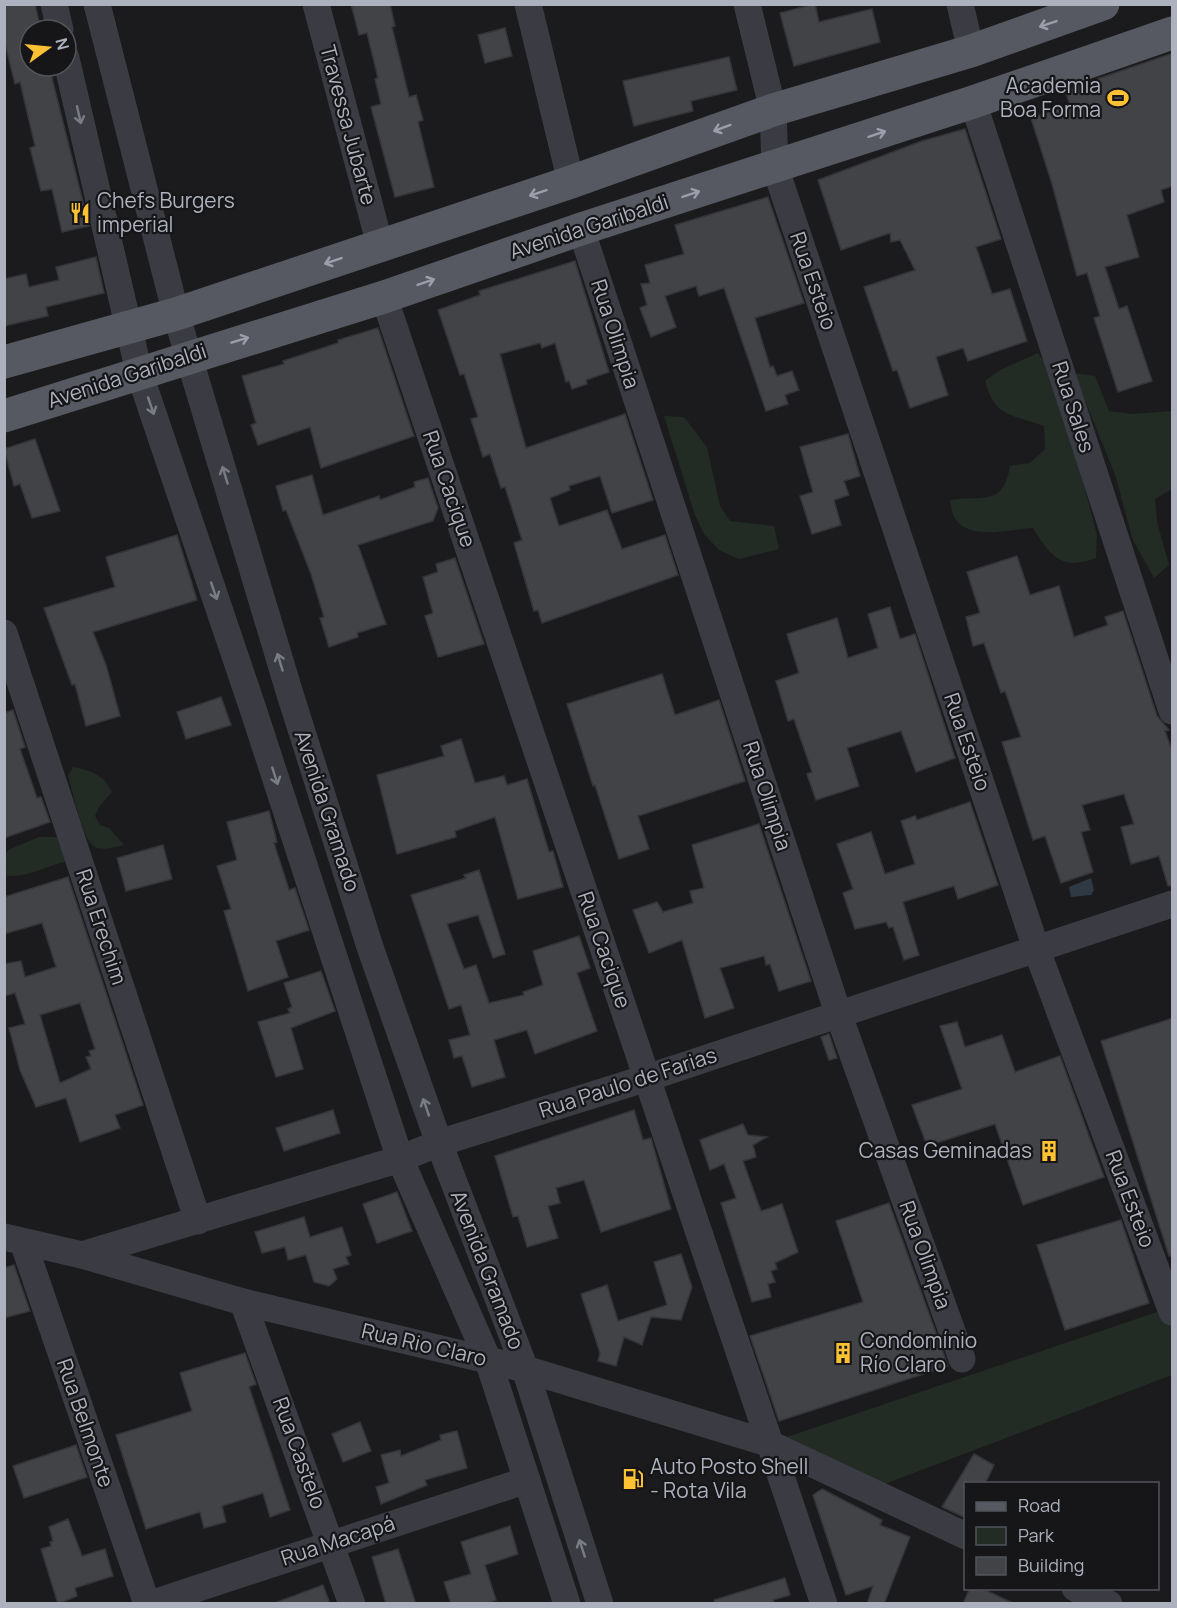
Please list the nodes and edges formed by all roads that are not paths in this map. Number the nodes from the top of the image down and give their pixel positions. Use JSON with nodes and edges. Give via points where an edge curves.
{"nodes":[{"id":1,"x":98,"y":4,"type":"edge"},
{"id":2,"x":316,"y":4,"type":"edge"},
{"id":3,"x":528,"y":4,"type":"edge"},
{"id":4,"x":747,"y":4,"type":"edge"},
{"id":5,"x":960,"y":4,"type":"edge"},
{"id":6,"x":1103,"y":4,"type":"edge"},
{"id":7,"x":1171,"y":40,"type":"edge"},
{"id":8,"x":971,"y":51,"type":"junction"},
{"id":9,"x":71,"y":78,"type":"edge"},
{"id":10,"x":973,"y":102,"type":"junction"},
{"id":11,"x":773,"y":110,"type":"junction"},
{"id":12,"x":775,"y":167,"type":"junction"},
{"id":13,"x":571,"y":182,"type":"junction"},
{"id":14,"x":581,"y":229,"type":"junction"},
{"id":15,"x":380,"y":245,"type":"junction"},
{"id":16,"x":384,"y":297,"type":"junction"},
{"id":17,"x":176,"y":314,"type":"junction"},
{"id":18,"x":127,"y":327,"type":"junction"},
{"id":19,"x":189,"y":356,"type":"junction"},
{"id":20,"x":4,"y":362,"type":"edge"},
{"id":21,"x":140,"y":372,"type":"junction"},
{"id":22,"x":4,"y":416,"type":"edge"},
{"id":23,"x":4,"y":633,"type":"edge"},
{"id":24,"x":290,"y":694,"type":"junction"},
{"id":25,"x":254,"y":709,"type":"junction"},
{"id":26,"x":1173,"y":711,"type":"edge"},
{"id":27,"x":1173,"y":904,"type":"edge"},
{"id":28,"x":370,"y":947,"type":"junction"},
{"id":29,"x":1036,"y":948,"type":"junction"},
{"id":30,"x":335,"y":961,"type":"junction"},
{"id":31,"x":838,"y":1013,"type":"junction"},
{"id":32,"x":647,"y":1078,"type":"junction"},
{"id":33,"x":439,"y":1143,"type":"junction"},
{"id":34,"x":400,"y":1159,"type":"junction"},
{"id":35,"x":198,"y":1221,"type":"junction"},
{"id":36,"x":14,"y":1240,"type":"edge"},
{"id":37,"x":82,"y":1255,"type":"junction"},
{"id":38,"x":243,"y":1302,"type":"junction"},
{"id":39,"x":1173,"y":1312,"type":"edge"},
{"id":40,"x":488,"y":1359,"type":"junction"},
{"id":41,"x":962,"y":1359,"type":"dead end"},
{"id":42,"x":525,"y":1369,"type":"junction"},
{"id":43,"x":768,"y":1443,"type":"junction"},
{"id":44,"x":527,"y":1480,"type":"junction"},
{"id":45,"x":964,"y":1535,"type":"edge"},
{"id":46,"x":332,"y":1543,"type":"junction"},
{"id":47,"x":148,"y":1604,"type":"edge"},
{"id":48,"x":352,"y":1604,"type":"edge"},
{"id":49,"x":567,"y":1604,"type":"edge"},
{"id":50,"x":600,"y":1604,"type":"edge"},
{"id":51,"x":824,"y":1604,"type":"edge"}],
"edges":[{"from":1,"to":17,"type":"street","name":"Avenida Gramado"},
{"from":2,"to":15,"type":"street","name":"Travessa Jubarte"},
{"from":3,"to":13,"type":"street"},
{"from":4,"to":11,"type":"street","name":"Rua Esteio"},
{"from":5,"to":8,"type":"street"},
{"from":6,"to":8,"type":"main road","name":"Avenida Garibaldi","one_way":true},
{"from":7,"to":10,"type":"main road","name":"Avenida Garibaldi"},
{"from":8,"to":11,"type":"main road","name":"Avenida Garibaldi"},
{"from":9,"to":18,"type":"street","name":"Avenida Gramado","one_way":true},
{"from":12,"to":10,"type":"main road","name":"Avenida Garibaldi","one_way":true},
{"from":10,"to":26,"type":"street","name":"Rua Sales"},
{"from":11,"to":12,"type":"street","name":"Rua Esteio"},
{"from":11,"to":13,"type":"main road","name":"Avenida Garibaldi","one_way":true},
{"from":14,"to":12,"type":"main road","name":"Avenida Garibaldi","one_way":true},
{"from":12,"to":29,"type":"street","name":"Rua Esteio"},
{"from":13,"to":15,"type":"main road","name":"Avenida Garibaldi","one_way":true},
{"from":16,"to":14,"type":"main road","name":"Avenida Garibaldi","one_way":true},
{"from":14,"to":31,"type":"street","name":"Rua Olimpia"},
{"from":15,"to":17,"type":"main road","name":"Avenida Garibaldi","one_way":true},
{"from":19,"to":16,"type":"main road","name":"Avenida Garibaldi","one_way":true},
{"from":16,"to":32,"type":"street","name":"Rua Cacique"},
{"from":17,"to":18,"type":"main road","name":"Avenida Garibaldi"},
{"from":17,"to":19,"type":"street","name":"Avenida Gramado"},
{"from":18,"to":20,"type":"main road","name":"Avenida Garibaldi"},
{"from":18,"to":21,"type":"street","name":"Avenida Gramado"},
{"from":19,"to":21,"type":"main road","name":"Avenida Garibaldi"},
{"from":24,"to":19,"type":"street","name":"Avenida Gramado","one_way":true},
{"from":21,"to":22,"type":"main road","name":"Avenida Garibaldi"},
{"from":21,"to":25,"type":"street","name":"Avenida Gramado","one_way":true},
{"from":23,"to":35,"type":"street","name":"Rua Erechim"},
{"from":24,"to":25,"type":"street"},
{"from":24,"to":28,"type":"street","name":"Avenida Gramado"},
{"from":25,"to":30,"type":"street","name":"Avenida Gramado","one_way":true},
{"from":27,"to":29,"type":"street","name":"Rua Paulo de Farias"},
{"from":28,"to":30,"type":"street"},
{"from":33,"to":28,"type":"street","name":"Avenida Gramado","one_way":true},
{"from":29,"to":31,"type":"street","name":"Rua Paulo de Farias"},
{"from":29,"to":39,"type":"street","name":"Rua Esteio"},
{"from":30,"to":34,"type":"street","name":"Avenida Gramado"},
{"from":31,"to":32,"type":"street","name":"Rua Paulo de Farias"},
{"from":31,"to":41,"type":"street","name":"Rua Olimpia"},
{"from":32,"to":33,"type":"street","name":"Rua Paulo de Farias"},
{"from":32,"to":43,"type":"street","name":"Rua Cacique"},
{"from":33,"to":34,"type":"street","name":"Rua Paulo de Farias"},
{"from":33,"to":42,"type":"street","name":"Avenida Gramado"},
{"from":34,"to":35,"type":"street","name":"Rua Paulo de Farias"},
{"from":34,"to":40,"type":"street","name":"Avenida Gramado"},
{"from":35,"to":37,"type":"street","name":"Rua Paulo de Farias"},
{"from":36,"to":37,"type":"street","name":"Rua Rio Claro"},
{"from":36,"to":47,"type":"street","name":"Rua Belmonte"},
{"from":37,"to":38,"type":"street","name":"Rua Rio Claro"},
{"from":38,"to":40,"type":"street","name":"Rua Rio Claro"},
{"from":38,"to":46,"type":"street","name":"Rua Castelo"},
{"from":40,"to":42,"type":"street","name":"Rua Rio Claro"},
{"from":40,"to":44,"type":"street","name":"Avenida Gramado"},
{"from":42,"to":43,"type":"street","name":"Rua Rio Claro"},
{"from":50,"to":42,"type":"street","name":"Avenida Gramado","one_way":true},
{"from":43,"to":45,"type":"street","name":"Rua Rio Claro"},
{"from":43,"to":51,"type":"street","name":"Rua Cacique"},
{"from":44,"to":46,"type":"street","name":"Rua Macapá"},
{"from":44,"to":49,"type":"street","name":"Avenida Gramado"},
{"from":46,"to":47,"type":"street","name":"Rua Macapá"},
{"from":46,"to":48,"type":"street","name":"Rua Castelo"}]}
